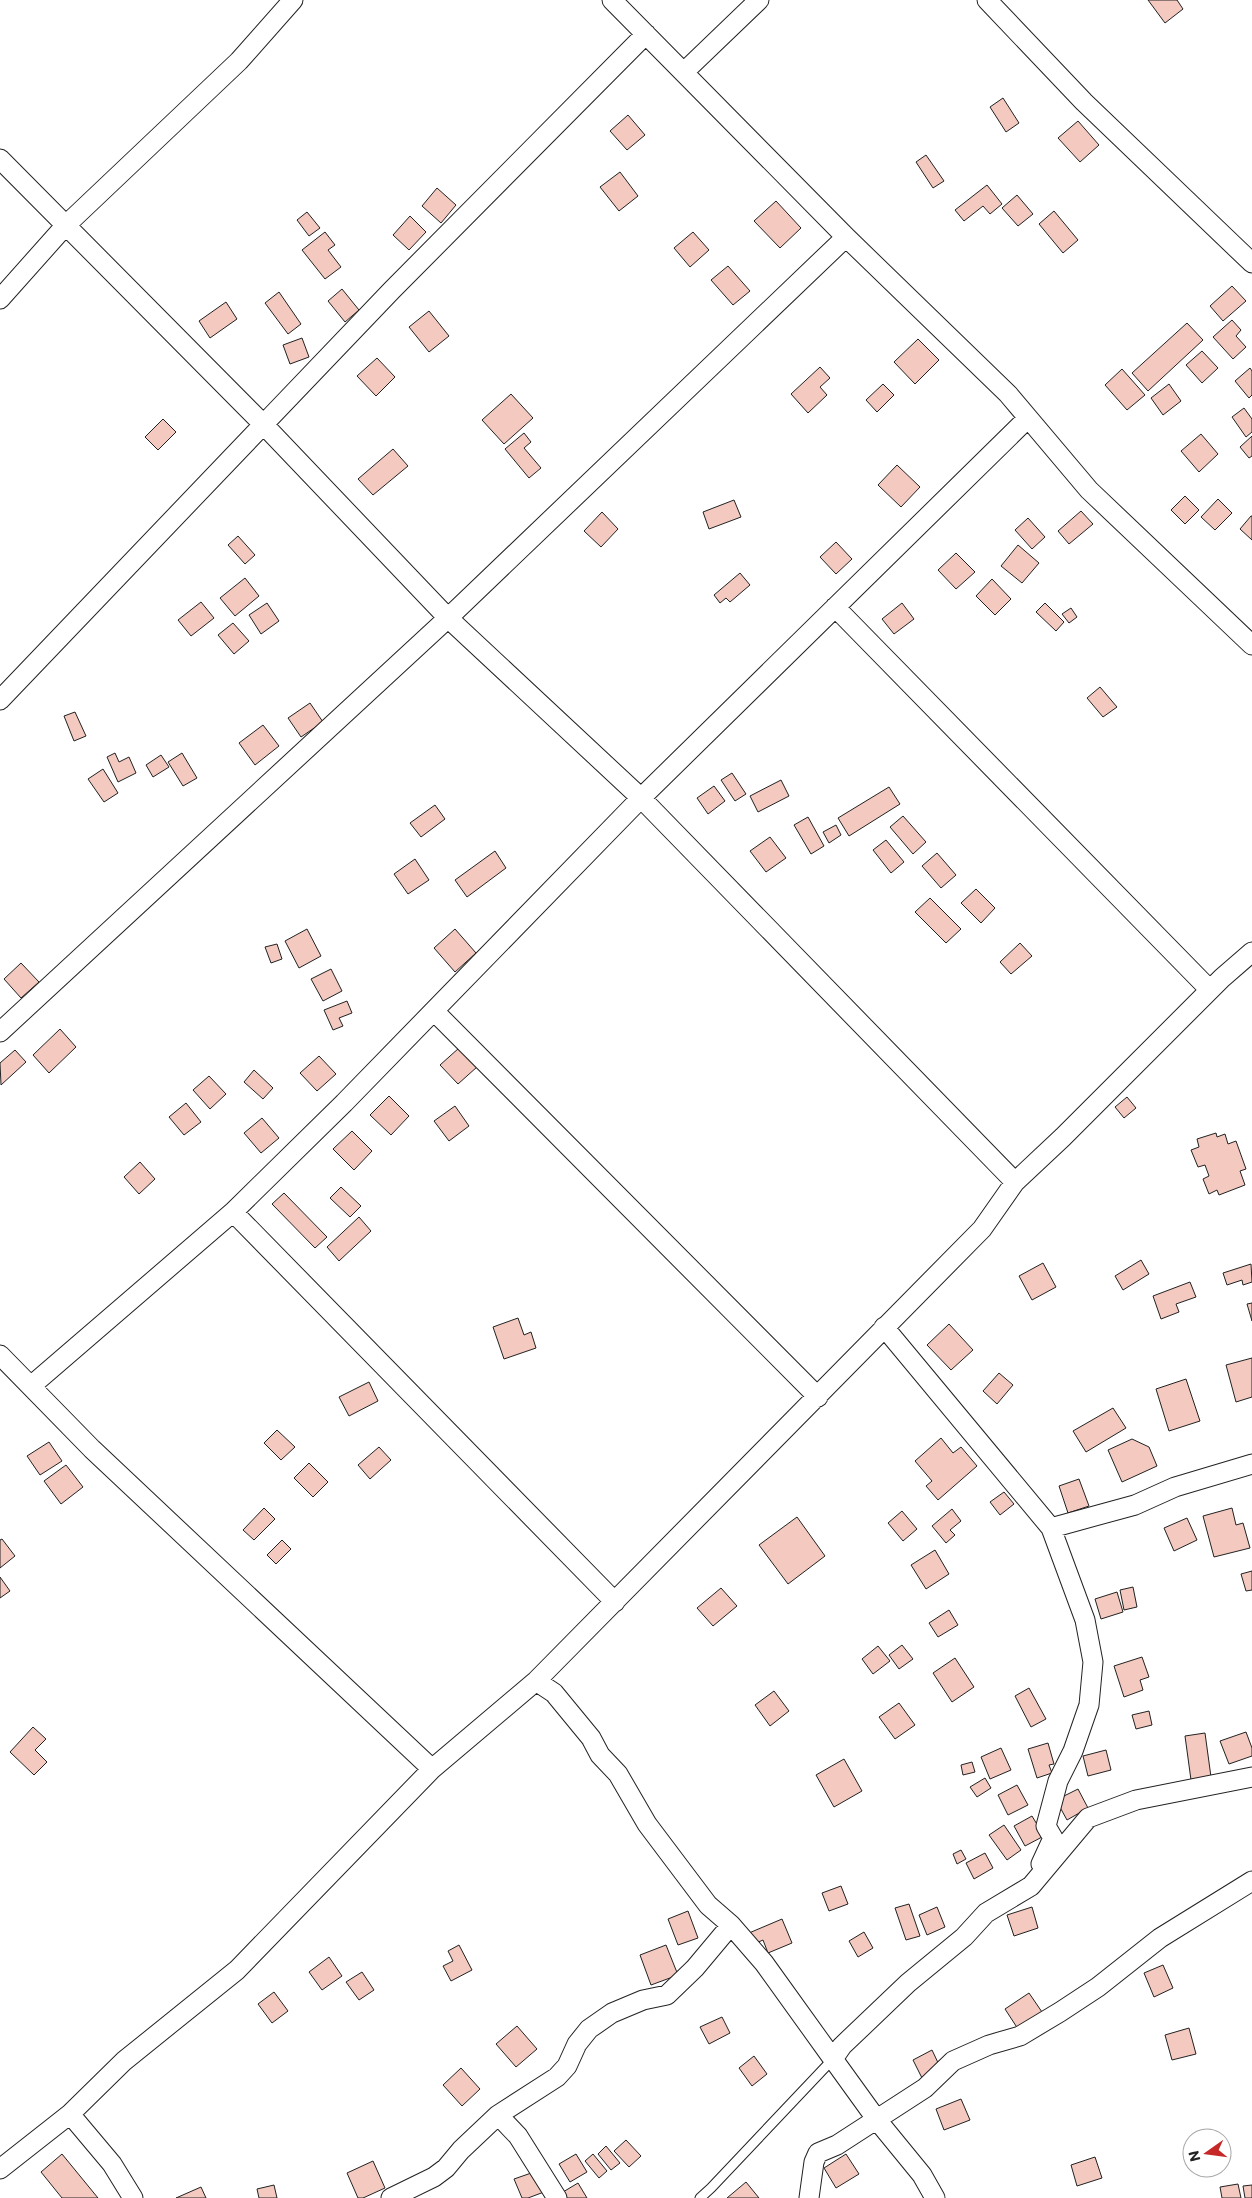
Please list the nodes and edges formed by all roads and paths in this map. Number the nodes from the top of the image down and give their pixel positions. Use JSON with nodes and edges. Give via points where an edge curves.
{"nodes":[{"id":1,"x":292,"y":0,"type":"edge"},
{"id":2,"x":612,"y":0,"type":"edge"},
{"id":3,"x":759,"y":0,"type":"edge"},
{"id":4,"x":987,"y":0,"type":"edge"},
{"id":5,"x":646,"y":34,"type":"junction"},
{"id":6,"x":684,"y":72,"type":"junction"},
{"id":7,"x":0,"y":159,"type":"edge"},
{"id":8,"x":65,"y":226,"type":"junction"},
{"id":9,"x":846,"y":236,"type":"junction"},
{"id":10,"x":1252,"y":263,"type":"edge"},
{"id":11,"x":0,"y":299,"type":"edge"},
{"id":12,"x":1028,"y":418,"type":"junction"},
{"id":13,"x":263,"y":424,"type":"junction"},
{"id":14,"x":835,"y":607,"type":"junction"},
{"id":15,"x":448,"y":618,"type":"junction"},
{"id":16,"x":1252,"y":645,"type":"edge"},
{"id":17,"x":0,"y":700,"type":"edge"},
{"id":18,"x":641,"y":798,"type":"junction"},
{"id":19,"x":1252,"y":952,"type":"edge"},
{"id":20,"x":1210,"y":990,"type":"junction"},
{"id":21,"x":434,"y":1010,"type":"junction"},
{"id":22,"x":0,"y":1032,"type":"edge"},
{"id":23,"x":1015,"y":1182,"type":"junction"},
{"id":24,"x":232,"y":1212,"type":"junction"},
{"id":25,"x":884,"y":1327,"type":"junction"},
{"id":26,"x":0,"y":1355,"type":"edge"},
{"id":27,"x":31,"y":1386,"type":"junction"},
{"id":28,"x":818,"y":1397,"type":"junction"},
{"id":29,"x":1252,"y":1464,"type":"edge"},
{"id":30,"x":1051,"y":1528,"type":"junction"},
{"id":31,"x":615,"y":1602,"type":"junction"},
{"id":32,"x":536,"y":1681,"type":"junction"},
{"id":33,"x":432,"y":1769,"type":"junction"},
{"id":34,"x":1252,"y":1777,"type":"edge"},
{"id":35,"x":1252,"y":1881,"type":"edge"},
{"id":36,"x":1031,"y":1886,"type":"junction"},
{"id":37,"x":731,"y":1925,"type":"junction"},
{"id":38,"x":833,"y":2059,"type":"junction"},
{"id":39,"x":70,"y":2114,"type":"junction"},
{"id":40,"x":498,"y":2115,"type":"junction"},
{"id":41,"x":877,"y":2120,"type":"junction"},
{"id":42,"x":0,"y":2169,"type":"edge"},
{"id":43,"x":133,"y":2198,"type":"edge"},
{"id":44,"x":391,"y":2198,"type":"edge"},
{"id":45,"x":557,"y":2198,"type":"edge"},
{"id":46,"x":700,"y":2198,"type":"edge"},
{"id":47,"x":809,"y":2198,"type":"edge"},
{"id":48,"x":935,"y":2198,"type":"edge"}],
"edges":[{"from":1,"to":8,"type":"street","via":[[239,61]]},
{"from":2,"to":5,"type":"street"},
{"from":3,"to":6,"type":"street"},
{"from":4,"to":10,"type":"street","via":[[1084,102]]},
{"from":5,"to":6,"type":"street"},
{"from":5,"to":13,"type":"street"},
{"from":6,"to":9,"type":"street"},
{"from":7,"to":8,"type":"street"},
{"from":8,"to":11,"type":"street"},
{"from":8,"to":13,"type":"street"},
{"from":9,"to":12,"type":"street","via":[[1008,394]]},
{"from":9,"to":15,"type":"street"},
{"from":12,"to":14,"type":"street"},
{"from":12,"to":16,"type":"street","via":[[1089,490]]},
{"from":13,"to":15,"type":"street"},
{"from":13,"to":17,"type":"street"},
{"from":14,"to":18,"type":"street"},
{"from":14,"to":20,"type":"street"},
{"from":15,"to":18,"type":"street"},
{"from":15,"to":22,"type":"street"},
{"from":18,"to":21,"type":"street"},
{"from":18,"to":23,"type":"street"},
{"from":19,"to":20,"type":"street"},
{"from":20,"to":23,"type":"street"},
{"from":21,"to":24,"type":"street","via":[[344,1104]]},
{"from":21,"to":28,"type":"street"},
{"from":23,"to":25,"type":"street","via":[[982,1229]]},
{"from":24,"to":27,"type":"street"},
{"from":24,"to":31,"type":"street"},
{"from":25,"to":28,"type":"street"},
{"from":25,"to":30,"type":"street"},
{"from":26,"to":27,"type":"street"},
{"from":27,"to":33,"type":"street","via":[[92,1448]]},
{"from":28,"to":31,"type":"street"},
{"from":29,"to":30,"type":"street","via":[[1175,1487],[1135,1505]]},
{"from":30,"to":36,"type":"street","via":[[1085,1620],[1093,1662],[1089,1705],[1073,1751],[1058,1781],[1046,1826],[1053,1838]]},
{"from":31,"to":32,"type":"street"},
{"from":32,"to":33,"type":"street"},
{"from":32,"to":37,"type":"street","via":[[554,1694],[591,1738],[600,1755],[618,1774],[647,1824],[708,1905]]},
{"from":33,"to":39,"type":"street","via":[[237,1970],[124,2061]]},
{"from":34,"to":36,"type":"street","via":[[1136,1800],[1088,1818]]},
{"from":35,"to":41,"type":"street","via":[[1160,1938],[1098,1987],[1020,2036],[953,2061],[925,2088]]},
{"from":36,"to":38,"type":"street","via":[[986,1913],[964,1937],[875,2014]]},
{"from":37,"to":38,"type":"street","via":[[764,1962]]},
{"from":37,"to":40,"type":"street","via":[[667,1995],[635,2003],[589,2030],[557,2077]]},
{"from":38,"to":41,"type":"street"},
{"from":38,"to":46,"type":"lane"},
{"from":39,"to":42,"type":"street"},
{"from":39,"to":43,"type":"street","via":[[112,2164]]},
{"from":40,"to":44,"type":"street","via":[[460,2150],[446,2168]]},
{"from":40,"to":45,"type":"street","via":[[518,2136]]},
{"from":41,"to":47,"type":"street","via":[[818,2153]]},
{"from":41,"to":48,"type":"street","via":[[922,2175]]}]}
